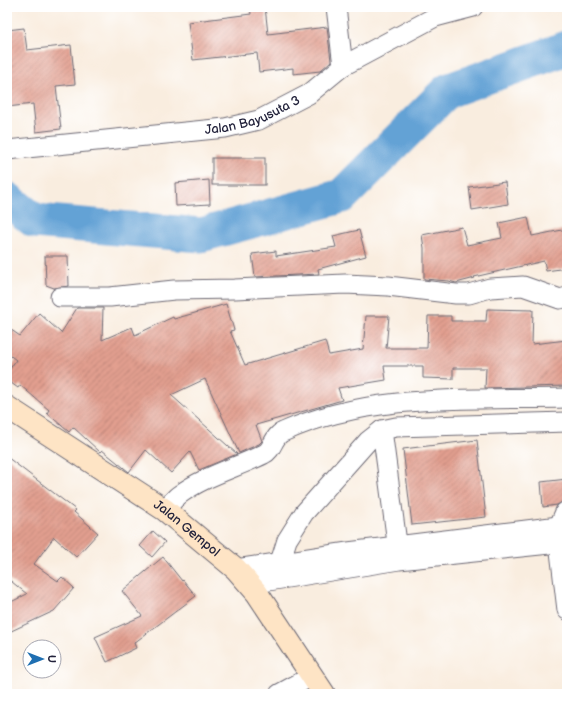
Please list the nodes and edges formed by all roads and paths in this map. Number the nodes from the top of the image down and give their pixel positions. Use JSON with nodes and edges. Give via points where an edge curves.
{"nodes":[{"id":1,"x":336,"y":7,"type":"edge"},
{"id":2,"x":473,"y":7,"type":"edge"},
{"id":3,"x":344,"y":66,"type":"junction"},
{"id":4,"x":7,"y":150,"type":"edge"},
{"id":5,"x":60,"y":297,"type":"dead end"},
{"id":6,"x":567,"y":297,"type":"edge"},
{"id":7,"x":567,"y":398,"type":"edge"},
{"id":8,"x":7,"y":407,"type":"edge"},
{"id":9,"x":567,"y":422,"type":"edge"},
{"id":10,"x":382,"y":430,"type":"junction"},
{"id":11,"x":165,"y":510,"type":"junction"},
{"id":12,"x":562,"y":527,"type":"edge"},
{"id":13,"x":398,"y":553,"type":"junction"},
{"id":14,"x":280,"y":562,"type":"junction"},
{"id":15,"x":243,"y":577,"type":"junction"},
{"id":16,"x":567,"y":610,"type":"edge"},
{"id":17,"x":318,"y":685,"type":"edge"},
{"id":18,"x":279,"y":694,"type":"edge"}],
"edges":[{"from":1,"to":3,"type":"street"},
{"from":2,"to":3,"type":"street","name":"Jalan Bayusuta 3","via":[[436,17]]},
{"from":3,"to":4,"type":"street","name":"Jalan Bayusuta 3","via":[[309,94],[259,120],[225,128]]},
{"from":5,"to":6,"type":"street","via":[[110,297],[174,290],[345,284],[456,294],[523,286],[560,299]]},
{"from":7,"to":11,"type":"street","via":[[402,402],[367,406],[335,414],[281,433],[273,440],[265,454],[202,481],[179,495]]},
{"from":8,"to":11,"type":"main road","name":"Jalan Gempol"},
{"from":9,"to":10,"type":"street","via":[[396,427]]},
{"from":10,"to":13,"type":"street"},
{"from":10,"to":14,"type":"street","via":[[368,440],[304,513],[287,540]]},
{"from":11,"to":15,"type":"main road","name":"Jalan Gempol"},
{"from":12,"to":13,"type":"street"},
{"from":12,"to":16,"type":"street"},
{"from":13,"to":14,"type":"street"},
{"from":13,"to":15,"type":"street"},
{"from":14,"to":15,"type":"street"},
{"from":15,"to":17,"type":"main road","name":"Jalan Gempol","via":[[283,631]]},
{"from":17,"to":18,"type":"street"}]}
